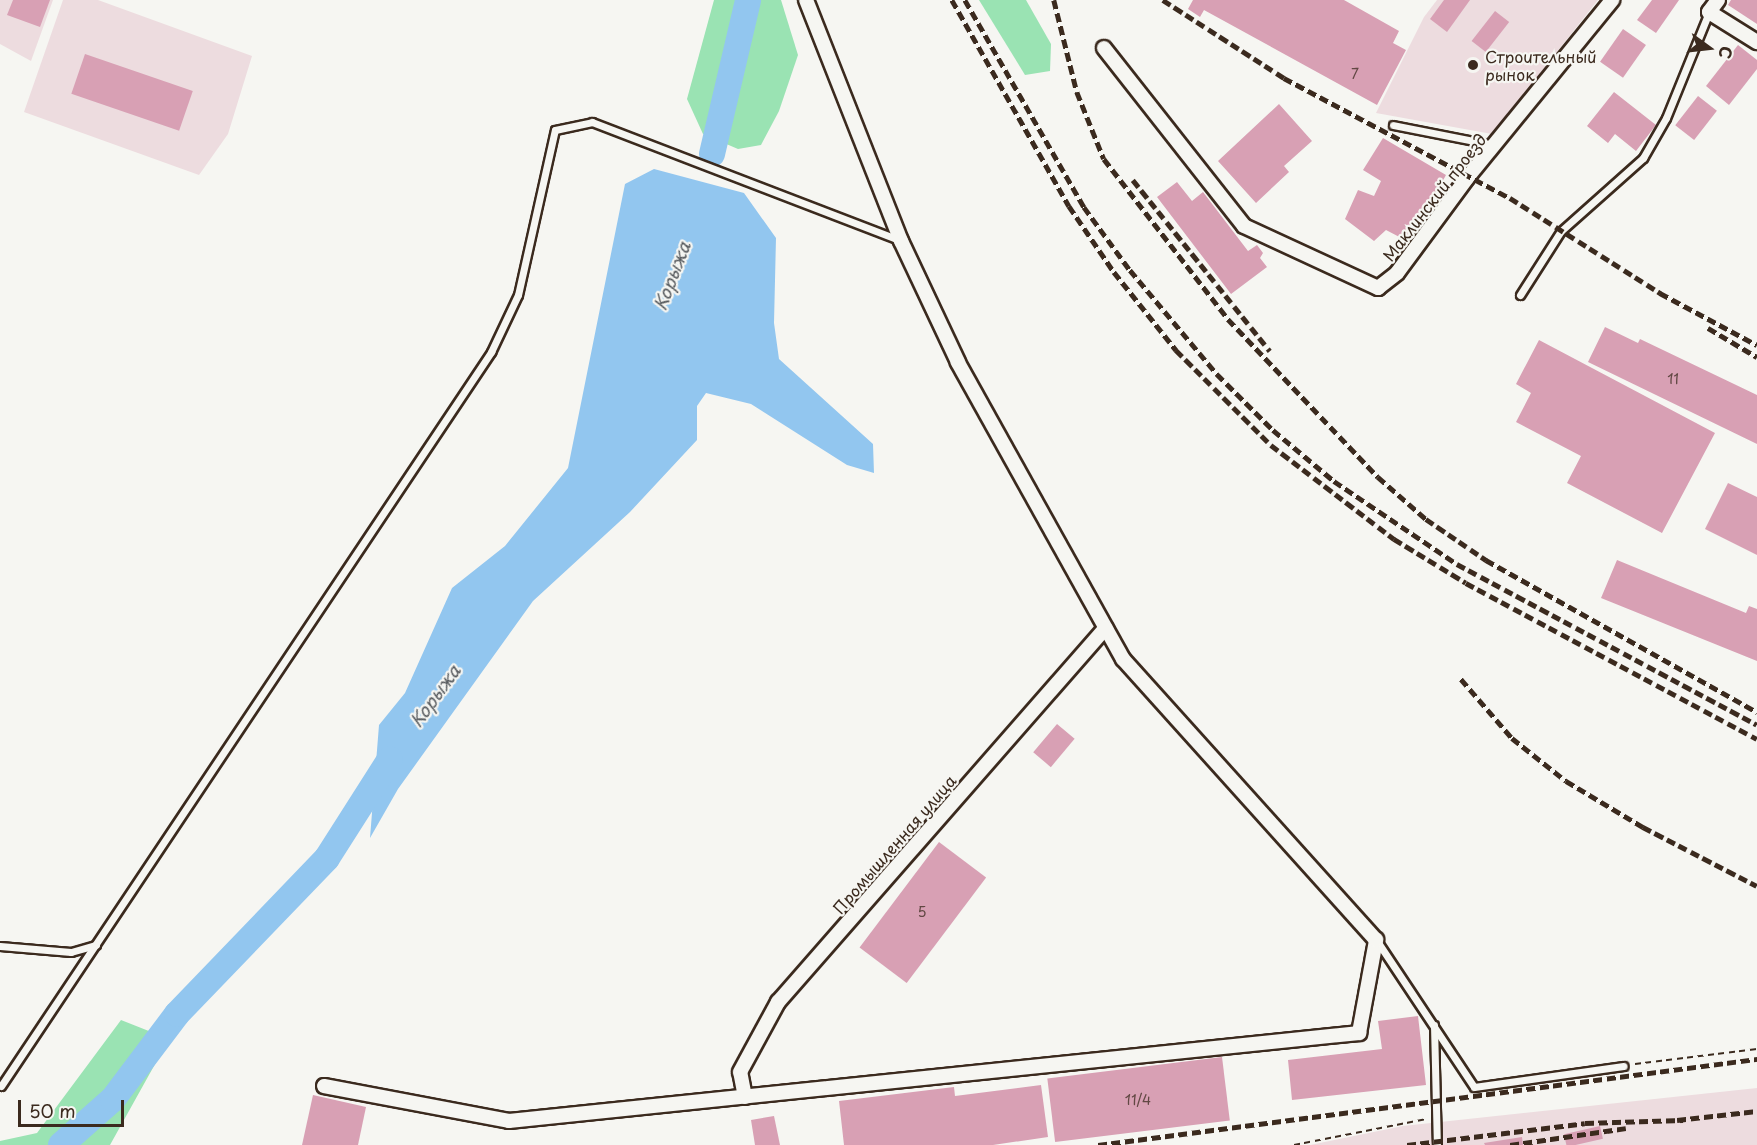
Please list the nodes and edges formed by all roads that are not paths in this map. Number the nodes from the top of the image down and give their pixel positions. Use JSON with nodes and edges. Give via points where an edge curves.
{"nodes":[{"id":1,"x":806,"y":0,"type":"edge"},
{"id":2,"x":1612,"y":0,"type":"edge"},
{"id":3,"x":1718,"y":0,"type":"edge"},
{"id":4,"x":1709,"y":12,"type":"junction"},
{"id":5,"x":1757,"y":42,"type":"edge"},
{"id":6,"x":1104,"y":48,"type":"dead end"},
{"id":7,"x":1394,"y":125,"type":"dead end"},
{"id":8,"x":1494,"y":145,"type":"junction"},
{"id":9,"x":901,"y":241,"type":"junction"},
{"id":10,"x":1520,"y":295,"type":"dead end"},
{"id":11,"x":1105,"y":628,"type":"junction"},
{"id":12,"x":1376,"y":940,"type":"junction"},
{"id":13,"x":96,"y":945,"type":"junction"},
{"id":14,"x":0,"y":946,"type":"edge"},
{"id":15,"x":1434,"y":1025,"type":"junction"},
{"id":16,"x":1624,"y":1066,"type":"road end"},
{"id":17,"x":0,"y":1086,"type":"edge"},
{"id":18,"x":324,"y":1086,"type":"dead end"},
{"id":19,"x":745,"y":1097,"type":"junction"},
{"id":20,"x":1437,"y":1145,"type":"edge"}],
"edges":[{"from":1,"to":9,"type":"street"},
{"from":2,"to":8,"type":"street","name":"Маклинский проезд"},
{"from":3,"to":4,"type":"street"},
{"from":4,"to":5,"type":"street"},
{"from":4,"to":10,"type":"lane","via":[[1666,118],[1643,158],[1561,231]]},
{"from":6,"to":8,"type":"street","name":"Маклинский проезд","via":[[1244,226],[1378,288],[1397,273]]},
{"from":7,"to":8,"type":"lane"},
{"from":9,"to":11,"type":"street","via":[[958,362]]},
{"from":9,"to":13,"type":"lane","via":[[592,122],[555,130],[518,295],[491,352]]},
{"from":11,"to":12,"type":"street","via":[[1123,659]]},
{"from":11,"to":19,"type":"street","name":"Промышленная улица","via":[[778,1002],[740,1072]]},
{"from":12,"to":15,"type":"lane"},
{"from":12,"to":19,"type":"street","via":[[1359,1033]]},
{"from":13,"to":14,"type":"lane","via":[[71,952]]},
{"from":13,"to":17,"type":"lane"},
{"from":15,"to":16,"type":"lane","via":[[1474,1087]]},
{"from":15,"to":20,"type":"lane"},
{"from":18,"to":19,"type":"street","via":[[509,1121]]}]}
